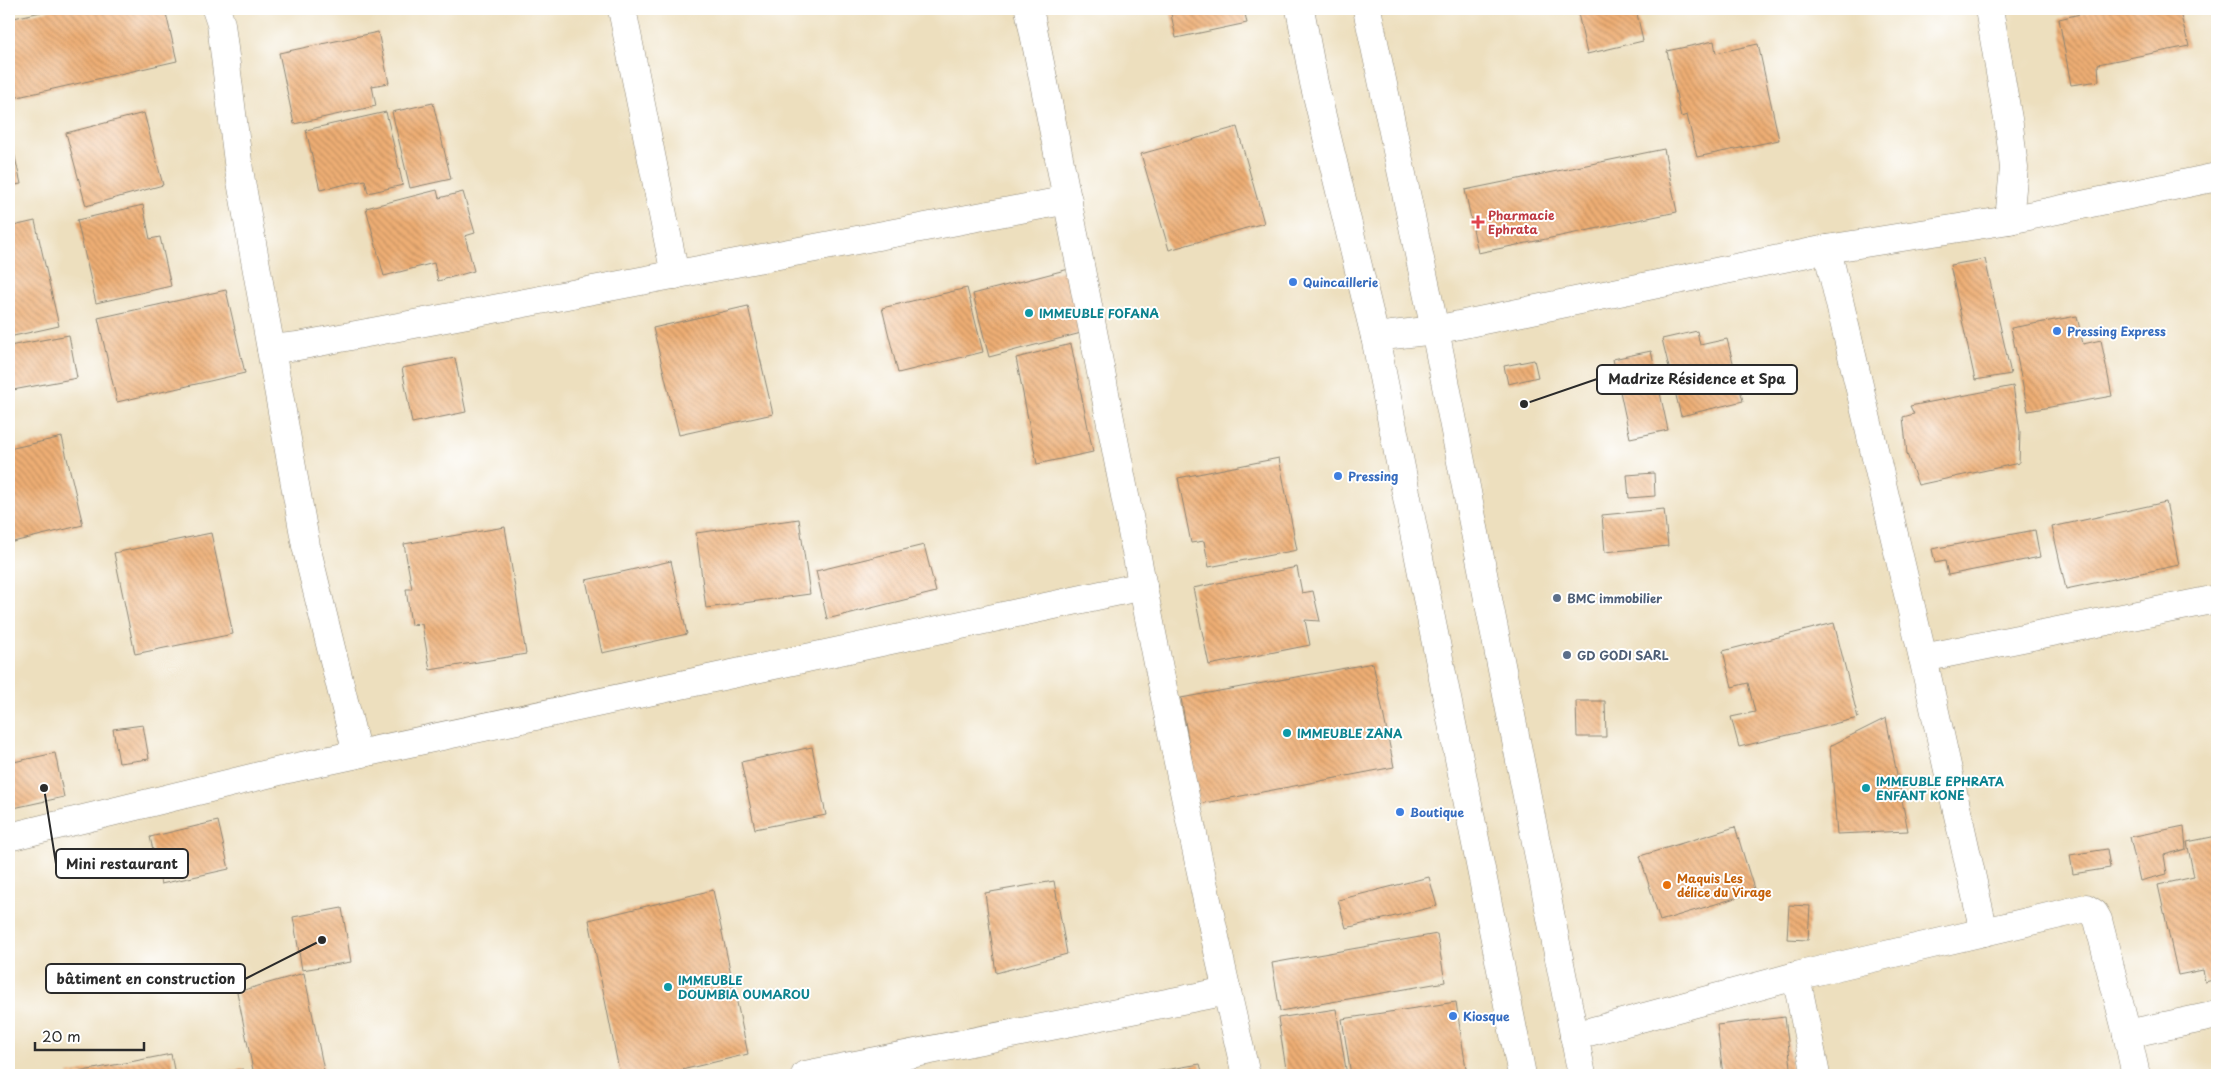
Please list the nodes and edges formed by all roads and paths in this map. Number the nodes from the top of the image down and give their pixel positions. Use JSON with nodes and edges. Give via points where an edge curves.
{"nodes":[{"id":1,"x":216,"y":9,"type":"edge"},
{"id":2,"x":622,"y":9,"type":"edge"},
{"id":3,"x":1029,"y":9,"type":"edge"},
{"id":4,"x":1300,"y":9,"type":"edge"},
{"id":5,"x":1368,"y":9,"type":"edge"},
{"id":6,"x":1989,"y":9,"type":"edge"},
{"id":7,"x":2217,"y":176,"type":"edge"},
{"id":8,"x":1068,"y":200,"type":"junction"},
{"id":9,"x":2009,"y":220,"type":"junction"},
{"id":10,"x":1827,"y":249,"type":"junction"},
{"id":11,"x":676,"y":275,"type":"junction"},
{"id":12,"x":1435,"y":330,"type":"junction"},
{"id":13,"x":1374,"y":337,"type":"junction"},
{"id":14,"x":270,"y":349,"type":"junction"},
{"id":15,"x":1143,"y":586,"type":"junction"},
{"id":16,"x":2217,"y":599,"type":"edge"},
{"id":17,"x":1923,"y":658,"type":"junction"},
{"id":18,"x":357,"y":754,"type":"junction"},
{"id":19,"x":9,"y":837,"type":"edge"},
{"id":20,"x":1984,"y":932,"type":"junction"},
{"id":21,"x":1796,"y":976,"type":"junction"},
{"id":22,"x":1226,"y":991,"type":"junction"},
{"id":23,"x":2217,"y":1015,"type":"edge"},
{"id":24,"x":2127,"y":1034,"type":"junction"},
{"id":25,"x":1574,"y":1036,"type":"junction"},
{"id":26,"x":805,"y":1075,"type":"edge"},
{"id":27,"x":1246,"y":1075,"type":"edge"},
{"id":28,"x":1522,"y":1075,"type":"edge"},
{"id":29,"x":1582,"y":1075,"type":"edge"},
{"id":30,"x":1816,"y":1075,"type":"edge"},
{"id":31,"x":2136,"y":1075,"type":"edge"}],
"edges":[{"from":1,"to":14,"type":"street","via":[[221,24],[239,170]]},
{"from":2,"to":11,"type":"street"},
{"from":3,"to":8,"type":"street"},
{"from":4,"to":13,"type":"street","via":[[1314,83]]},
{"from":5,"to":12,"type":"street"},
{"from":6,"to":9,"type":"street","via":[[2014,168]]},
{"from":7,"to":9,"type":"street"},
{"from":8,"to":11,"type":"street"},
{"from":8,"to":15,"type":"street"},
{"from":9,"to":10,"type":"street"},
{"from":10,"to":12,"type":"street"},
{"from":10,"to":17,"type":"street"},
{"from":11,"to":14,"type":"street"},
{"from":12,"to":13,"type":"street"},
{"from":12,"to":25,"type":"street"},
{"from":13,"to":28,"type":"street"},
{"from":14,"to":18,"type":"street","via":[[306,546]]},
{"from":15,"to":18,"type":"street"},
{"from":15,"to":22,"type":"street"},
{"from":16,"to":17,"type":"street"},
{"from":17,"to":20,"type":"street"},
{"from":18,"to":19,"type":"street"},
{"from":20,"to":21,"type":"street"},
{"from":20,"to":24,"type":"street","via":[[2086,908],[2094,913]]},
{"from":21,"to":25,"type":"street"},
{"from":21,"to":30,"type":"street"},
{"from":22,"to":26,"type":"street"},
{"from":22,"to":27,"type":"street"},
{"from":23,"to":24,"type":"street"},
{"from":24,"to":31,"type":"street"},
{"from":25,"to":29,"type":"street"}]}
